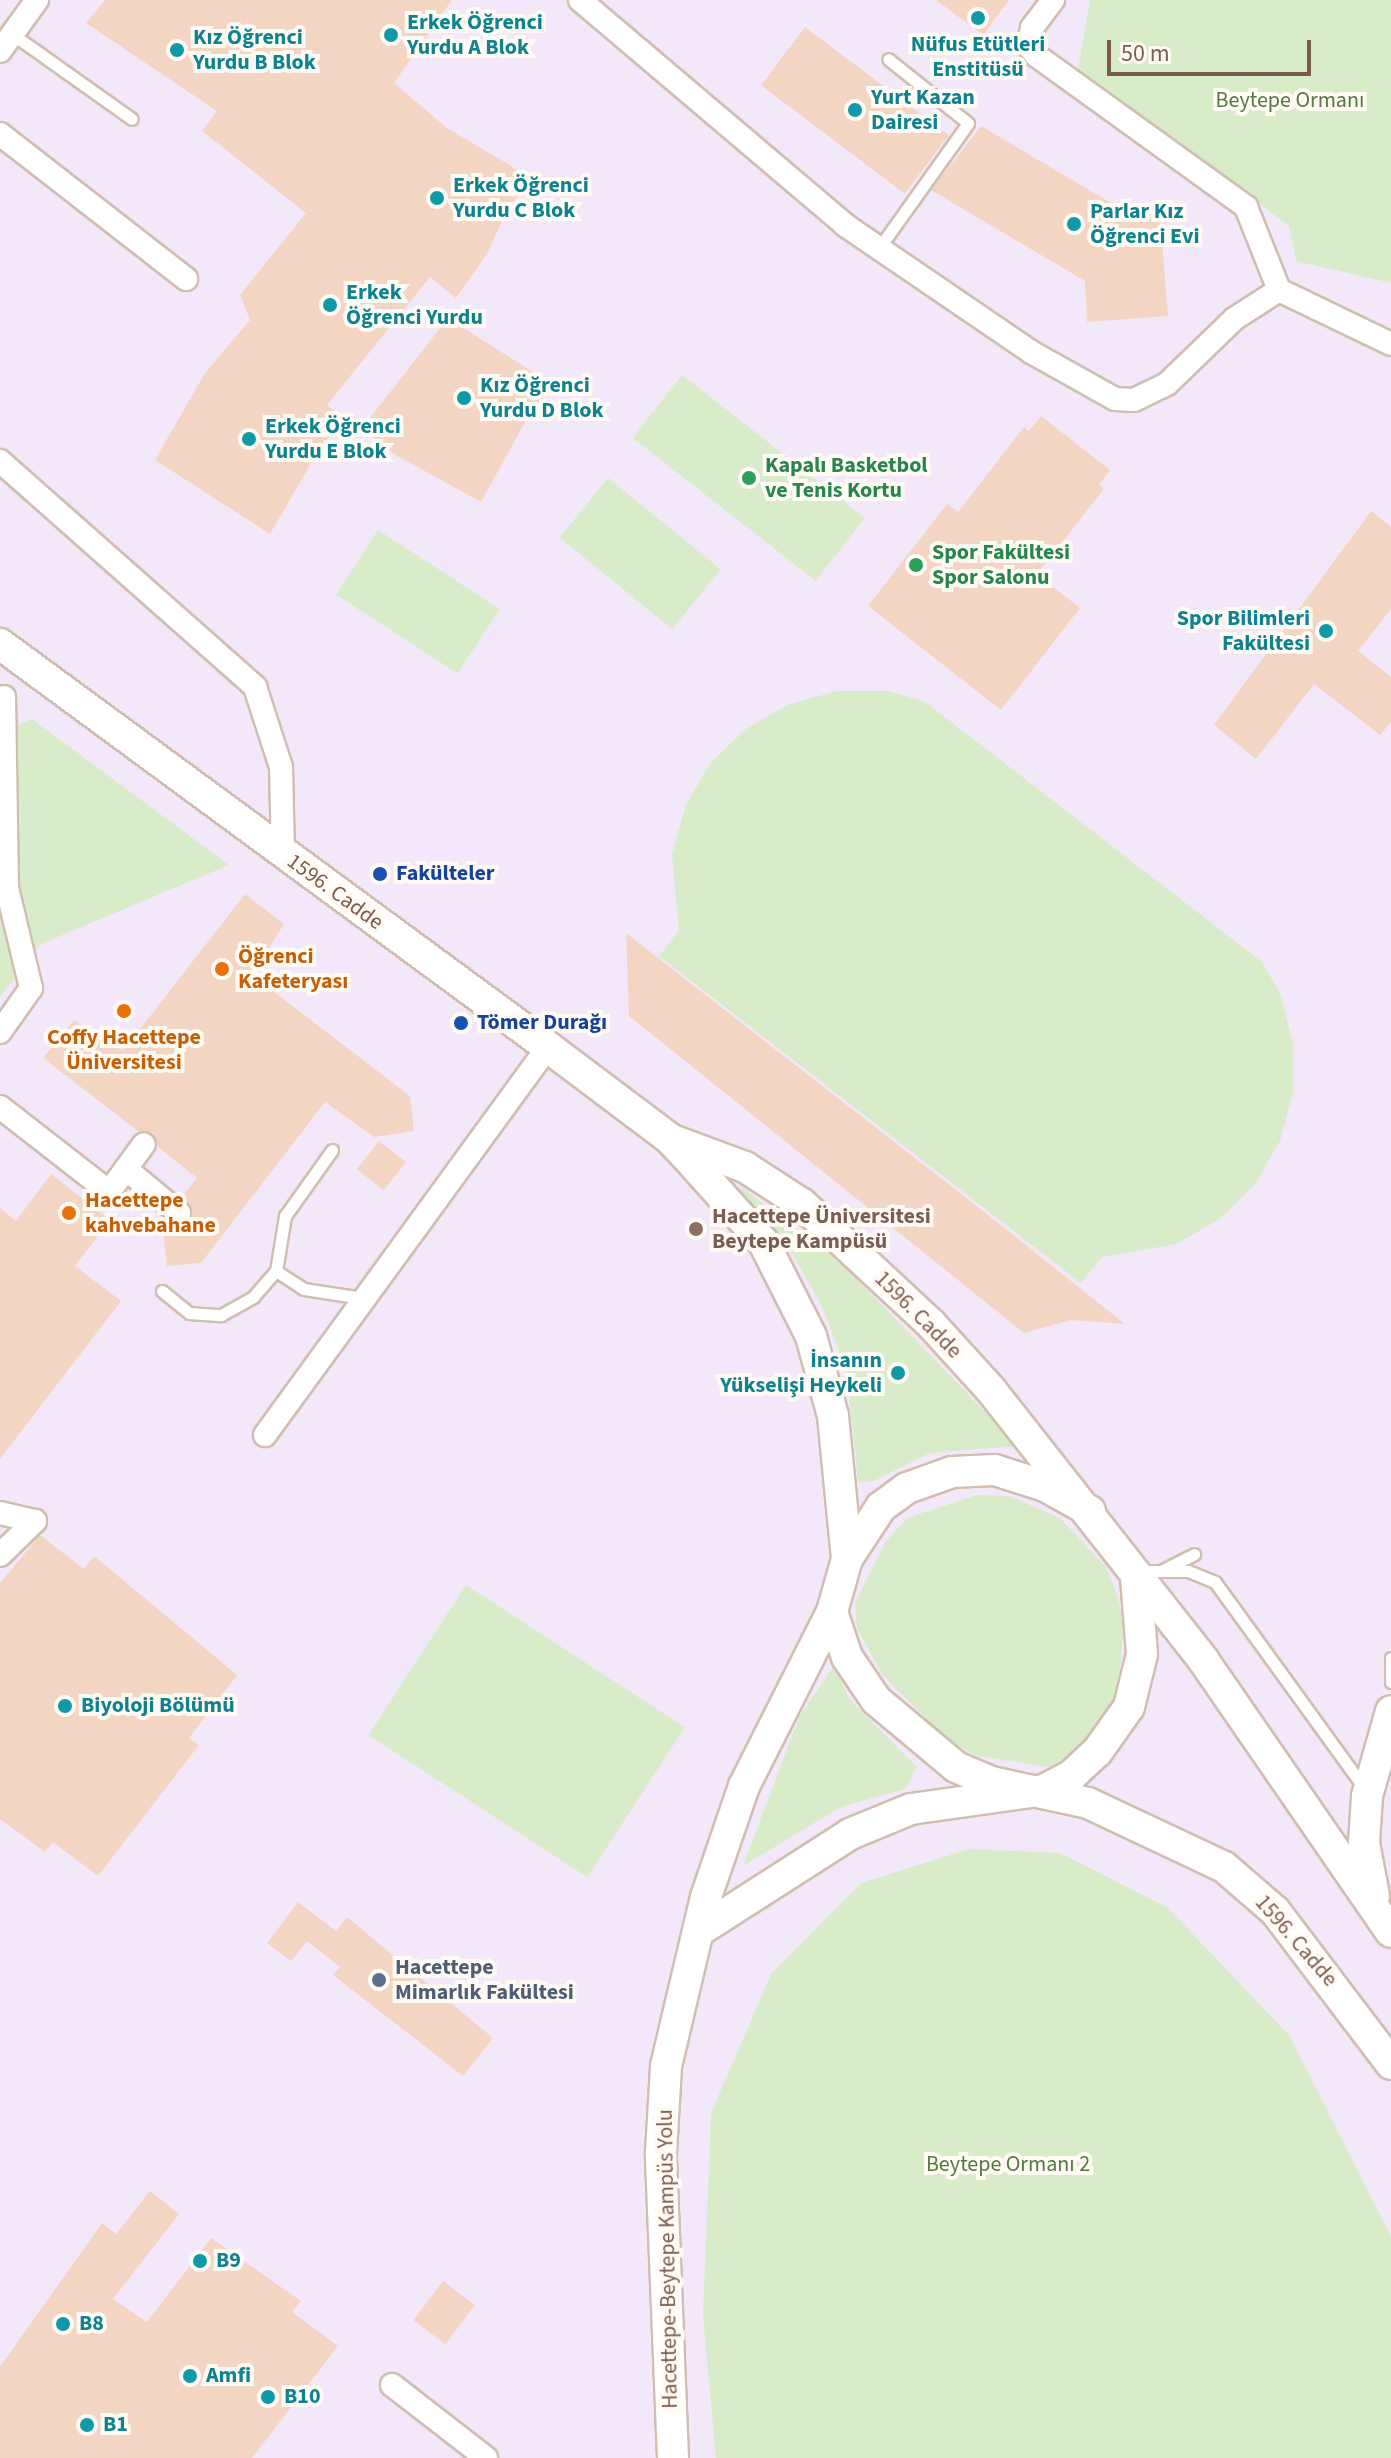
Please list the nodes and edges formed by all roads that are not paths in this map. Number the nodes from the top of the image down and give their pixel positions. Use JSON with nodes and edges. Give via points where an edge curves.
{"nodes":[{"id":1,"x":37,"y":0,"type":"edge"},
{"id":2,"x":580,"y":0,"type":"edge"},
{"id":3,"x":1053,"y":0,"type":"edge"},
{"id":4,"x":7,"y":44,"type":"edge"},
{"id":5,"x":888,"y":59,"type":"dead end"},
{"id":6,"x":132,"y":119,"type":"dead end"},
{"id":7,"x":0,"y":134,"type":"edge"},
{"id":8,"x":879,"y":248,"type":"junction"},
{"id":9,"x":186,"y":279,"type":"dead end"},
{"id":10,"x":1279,"y":290,"type":"junction"},
{"id":11,"x":1391,"y":344,"type":"edge"},
{"id":12,"x":0,"y":461,"type":"edge"},
{"id":13,"x":0,"y":644,"type":"edge"},
{"id":14,"x":28,"y":666,"type":"junction"},
{"id":15,"x":2,"y":699,"type":"edge"},
{"id":16,"x":283,"y":855,"type":"junction"},
{"id":17,"x":0,"y":1032,"type":"edge"},
{"id":18,"x":548,"y":1047,"type":"junction"},
{"id":19,"x":1,"y":1108,"type":"edge"},
{"id":20,"x":670,"y":1139,"type":"junction"},
{"id":21,"x":144,"y":1144,"type":"dead end"},
{"id":22,"x":332,"y":1150,"type":"dead end"},
{"id":23,"x":126,"y":1169,"type":"junction"},
{"id":24,"x":179,"y":1213,"type":"dead end"},
{"id":25,"x":276,"y":1271,"type":"junction"},
{"id":26,"x":162,"y":1291,"type":"dead end"},
{"id":27,"x":362,"y":1298,"type":"junction"},
{"id":28,"x":265,"y":1435,"type":"dead end"},
{"id":29,"x":1090,"y":1511,"type":"junction"},
{"id":30,"x":0,"y":1513,"type":"edge"},
{"id":31,"x":1194,"y":1554,"type":"dead end"},
{"id":32,"x":0,"y":1555,"type":"edge"},
{"id":33,"x":847,"y":1559,"type":"junction"},
{"id":34,"x":1149,"y":1570,"type":"junction"},
{"id":35,"x":832,"y":1612,"type":"junction"},
{"id":36,"x":1391,"y":1658,"type":"edge"},
{"id":37,"x":1391,"y":1682,"type":"edge"},
{"id":38,"x":1391,"y":1711,"type":"edge"},
{"id":39,"x":1044,"y":1790,"type":"junction"},
{"id":40,"x":1367,"y":1796,"type":"junction"},
{"id":41,"x":1384,"y":1922,"type":"edge"},
{"id":42,"x":699,"y":1931,"type":"junction"},
{"id":43,"x":1391,"y":2064,"type":"edge"},
{"id":44,"x":392,"y":2385,"type":"dead end"},
{"id":45,"x":486,"y":2458,"type":"edge"},
{"id":46,"x":673,"y":2458,"type":"edge"}],
"edges":[{"from":1,"to":4,"type":"street"},
{"from":2,"to":8,"type":"street"},
{"from":3,"to":10,"type":"street","via":[[1028,45],[1246,207]]},
{"from":4,"to":6,"type":"lane"},
{"from":5,"to":8,"type":"lane","via":[[968,123]]},
{"from":7,"to":9,"type":"street"},
{"from":8,"to":10,"type":"street","via":[[1031,352],[1115,399],[1134,400],[1167,384],[1234,319]]},
{"from":10,"to":11,"type":"street"},
{"from":12,"to":16,"type":"street","via":[[255,687],[281,767]]},
{"from":13,"to":14,"type":"street","name":"1596. Cadde"},
{"from":14,"to":15,"type":"street"},
{"from":14,"to":16,"type":"street","name":"1596. Cadde"},
{"from":15,"to":17,"type":"street","via":[[7,888],[31,988]]},
{"from":16,"to":18,"type":"street","name":"1596. Cadde"},
{"from":18,"to":20,"type":"street","name":"1596. Cadde"},
{"from":18,"to":27,"type":"street"},
{"from":19,"to":23,"type":"street","via":[[109,1192]]},
{"from":20,"to":29,"type":"street","name":"1596. Cadde","via":[[745,1167],[802,1204],[931,1324]]},
{"from":20,"to":33,"type":"street","name":"1596. Cadde","via":[[764,1243],[811,1336],[833,1416]]},
{"from":21,"to":23,"type":"street"},
{"from":22,"to":25,"type":"lane","via":[[285,1216]]},
{"from":23,"to":24,"type":"street"},
{"from":25,"to":26,"type":"lane","via":[[253,1297],[221,1315],[189,1313]]},
{"from":25,"to":27,"type":"lane","via":[[304,1289]]},
{"from":27,"to":28,"type":"street"},
{"from":29,"to":33,"type":"street","name":"1596. Cadde","via":[[1016,1475],[952,1472],[928,1478],[881,1507]]},
{"from":29,"to":34,"type":"street","name":"1596. Cadde"},
{"from":30,"to":32,"type":"street","via":[[35,1521]]},
{"from":31,"to":34,"type":"lane"},
{"from":33,"to":35,"type":"street","name":"1596. Cadde"},
{"from":34,"to":39,"type":"street","via":[[1142,1654],[1129,1707],[1097,1752]]},
{"from":34,"to":40,"type":"lane","via":[[1202,1573],[1215,1582],[1355,1769]]},
{"from":34,"to":41,"type":"street","name":"1596. Cadde"},
{"from":35,"to":39,"type":"street","name":"1596. Cadde","via":[[859,1677],[908,1730],[980,1777]]},
{"from":35,"to":42,"type":"street","name":"Hacettepe-Beytepe Kampüs Yolu","via":[[744,1786]]},
{"from":36,"to":37,"type":"lane"},
{"from":38,"to":40,"type":"street"},
{"from":39,"to":42,"type":"street","via":[[911,1809],[850,1834]]},
{"from":39,"to":43,"type":"street","name":"1596. Cadde","via":[[1088,1803],[1224,1867],[1275,1911]]},
{"from":40,"to":41,"type":"street","via":[[1364,1843]]},
{"from":42,"to":46,"type":"street","name":"Hacettepe-Beytepe Kampüs Yolu","via":[[666,2066],[661,2153]]},
{"from":44,"to":45,"type":"street"}]}
